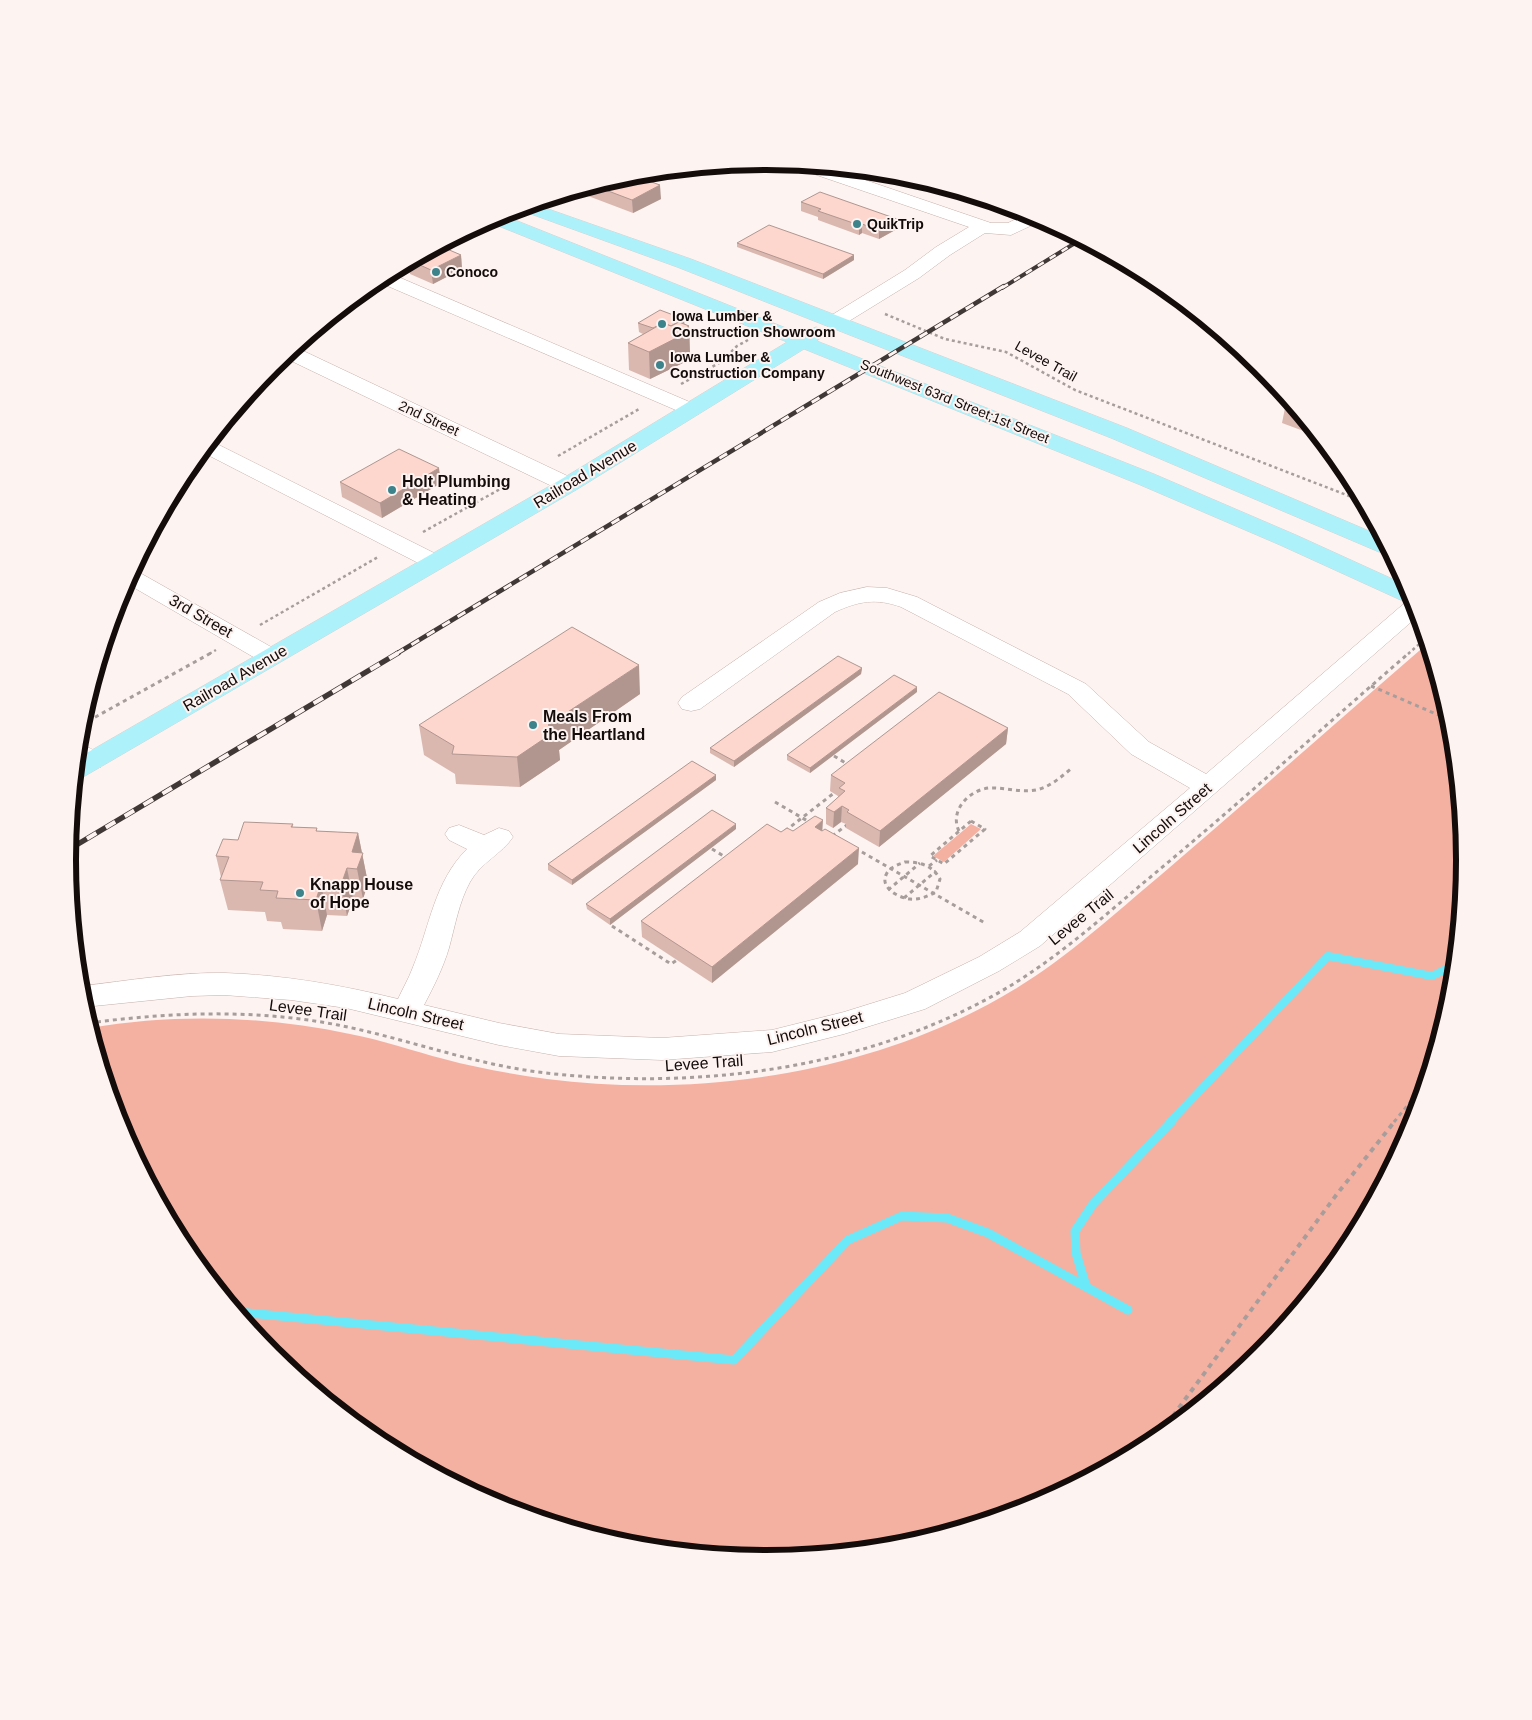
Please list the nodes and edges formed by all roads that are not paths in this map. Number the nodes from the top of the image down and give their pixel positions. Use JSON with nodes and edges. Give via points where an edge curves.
{"nodes":[{"id":1,"x":831,"y":174,"type":"edge"},
{"id":2,"x":535,"y":210,"type":"edge"},
{"id":3,"x":504,"y":222,"type":"edge"},
{"id":4,"x":1026,"y":222,"type":"edge"},
{"id":5,"x":983,"y":226,"type":"junction"},
{"id":6,"x":391,"y":281,"type":"edge"},
{"id":7,"x":834,"y":322,"type":"junction"},
{"id":8,"x":805,"y":340,"type":"junction"},
{"id":9,"x":296,"y":355,"type":"edge"},
{"id":10,"x":692,"y":410,"type":"junction"},
{"id":11,"x":212,"y":449,"type":"edge"},
{"id":12,"x":568,"y":486,"type":"junction"},
{"id":13,"x":1379,"y":543,"type":"edge"},
{"id":14,"x":434,"y":562,"type":"junction"},
{"id":15,"x":137,"y":579,"type":"edge"},
{"id":16,"x":1401,"y":592,"type":"edge"},
{"id":17,"x":1409,"y":611,"type":"edge"},
{"id":18,"x":271,"y":657,"type":"junction"},
{"id":19,"x":691,"y":703,"type":"dead end"},
{"id":20,"x":84,"y":760,"type":"edge"},
{"id":21,"x":1208,"y":786,"type":"junction"},
{"id":22,"x":459,"y":834,"type":"dead end"},
{"id":23,"x":90,"y":995,"type":"edge"},
{"id":24,"x":406,"y":1012,"type":"junction"}],
"edges":[{"from":1,"to":5,"type":"street"},
{"from":2,"to":7,"type":"main road","name":"Southwest 63rd Street;1st Street","via":[[684,263]]},
{"from":3,"to":8,"type":"main road","name":"Southwest 63rd Street;1st Street"},
{"from":4,"to":5,"type":"street","via":[[1005,230]]},
{"from":5,"to":7,"type":"street","name":"Railroad Avenue"},
{"from":6,"to":10,"type":"street"},
{"from":7,"to":8,"type":"main road","name":"Railroad Avenue"},
{"from":7,"to":13,"type":"main road","name":"Southwest 63rd Street;1st Street","via":[[1120,433]]},
{"from":8,"to":10,"type":"main road","name":"Railroad Avenue"},
{"from":8,"to":16,"type":"main road","name":"Southwest 63rd Street;1st Street","via":[[1146,478]]},
{"from":9,"to":12,"type":"street","name":"2nd Street"},
{"from":10,"to":12,"type":"main road","name":"Railroad Avenue"},
{"from":11,"to":14,"type":"street"},
{"from":12,"to":14,"type":"main road","name":"Railroad Avenue"},
{"from":14,"to":18,"type":"main road","name":"Railroad Avenue"},
{"from":15,"to":18,"type":"street","name":"3rd Street"},
{"from":17,"to":21,"type":"street","name":"Lincoln Street"},
{"from":18,"to":20,"type":"main road","name":"Railroad Avenue"},
{"from":19,"to":21,"type":"street","via":[[827,607],[848,596],[890,595],[1077,688],[1140,748]]},
{"from":21,"to":24,"type":"street","name":"Lincoln Street","via":[[1030,939],[989,964],[915,1001],[844,1023],[772,1041],[691,1048],[610,1048],[533,1040]]},
{"from":22,"to":24,"type":"street","via":[[492,841],[459,876],[449,895],[428,968]]},
{"from":23,"to":24,"type":"street","name":"Lincoln Street","via":[[224,984],[346,997]]}]}
